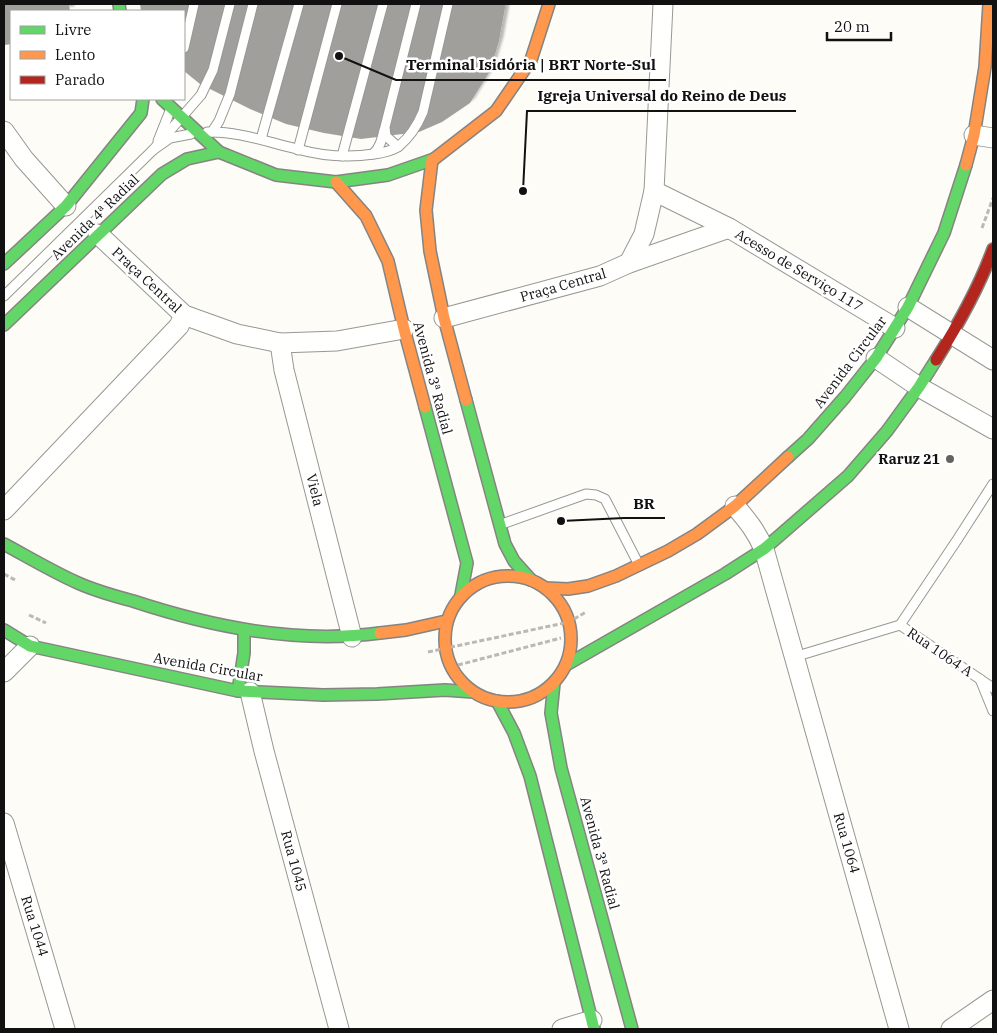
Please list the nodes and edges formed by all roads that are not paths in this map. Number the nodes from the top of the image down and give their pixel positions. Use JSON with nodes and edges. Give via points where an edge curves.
{"nodes":[{"id":1,"x":194,"y":4,"type":"edge"},
{"id":2,"x":230,"y":4,"type":"edge"},
{"id":3,"x":253,"y":4,"type":"edge"},
{"id":4,"x":299,"y":4,"type":"edge"},
{"id":5,"x":337,"y":4,"type":"edge"},
{"id":6,"x":383,"y":4,"type":"edge"},
{"id":7,"x":416,"y":4,"type":"edge"},
{"id":8,"x":448,"y":4,"type":"edge"},
{"id":9,"x":549,"y":4,"type":"edge"},
{"id":10,"x":663,"y":4,"type":"edge"},
{"id":11,"x":988,"y":4,"type":"edge"},
{"id":12,"x":185,"y":44,"type":"edge"},
{"id":13,"x":143,"y":100,"type":"edge"},
{"id":14,"x":172,"y":103,"type":"edge"},
{"id":15,"x":181,"y":118,"type":"junction"},
{"id":16,"x":385,"y":128,"type":"junction"},
{"id":17,"x":4,"y":132,"type":"edge"},
{"id":18,"x":198,"y":132,"type":"junction"},
{"id":19,"x":212,"y":132,"type":"junction"},
{"id":20,"x":974,"y":135,"type":"junction"},
{"id":21,"x":993,"y":138,"type":"edge"},
{"id":22,"x":261,"y":139,"type":"junction"},
{"id":23,"x":398,"y":146,"type":"junction"},
{"id":24,"x":153,"y":150,"type":"junction"},
{"id":25,"x":298,"y":150,"type":"junction"},
{"id":26,"x":219,"y":152,"type":"junction"},
{"id":27,"x":373,"y":154,"type":"junction"},
{"id":28,"x":342,"y":156,"type":"junction"},
{"id":29,"x":432,"y":160,"type":"junction"},
{"id":30,"x":336,"y":182,"type":"junction"},
{"id":31,"x":654,"y":190,"type":"junction"},
{"id":32,"x":66,"y":206,"type":"junction"},
{"id":33,"x":729,"y":228,"type":"junction"},
{"id":34,"x":98,"y":234,"type":"junction"},
{"id":35,"x":993,"y":249,"type":"edge"},
{"id":36,"x":629,"y":263,"type":"junction"},
{"id":37,"x":4,"y":264,"type":"edge"},
{"id":38,"x":4,"y":296,"type":"edge"},
{"id":39,"x":908,"y":307,"type":"junction"},
{"id":40,"x":184,"y":315,"type":"junction"},
{"id":41,"x":444,"y":318,"type":"junction"},
{"id":42,"x":4,"y":325,"type":"edge"},
{"id":43,"x":895,"y":328,"type":"junction"},
{"id":44,"x":404,"y":329,"type":"junction"},
{"id":45,"x":952,"y":334,"type":"junction"},
{"id":46,"x":280,"y":343,"type":"junction"},
{"id":47,"x":876,"y":358,"type":"junction"},
{"id":48,"x":993,"y":360,"type":"edge"},
{"id":49,"x":919,"y":387,"type":"junction"},
{"id":50,"x":993,"y":429,"type":"edge"},
{"id":51,"x":993,"y":484,"type":"edge"},
{"id":52,"x":735,"y":506,"type":"junction"},
{"id":53,"x":4,"y":510,"type":"edge"},
{"id":54,"x":499,"y":525,"type":"junction"},
{"id":55,"x":4,"y":544,"type":"edge"},
{"id":56,"x":764,"y":549,"type":"junction"},
{"id":57,"x":639,"y":566,"type":"junction"},
{"id":58,"x":531,"y":580,"type":"junction"},
{"id":59,"x":546,"y":588,"type":"junction"},
{"id":60,"x":461,"y":595,"type":"junction"},
{"id":61,"x":446,"y":621,"type":"junction"},
{"id":62,"x":900,"y":626,"type":"junction"},
{"id":63,"x":4,"y":630,"type":"edge"},
{"id":64,"x":244,"y":631,"type":"junction"},
{"id":65,"x":352,"y":637,"type":"junction"},
{"id":66,"x":30,"y":646,"type":"junction"},
{"id":67,"x":794,"y":657,"type":"junction"},
{"id":68,"x":566,"y":665,"type":"junction"},
{"id":69,"x":4,"y":672,"type":"edge"},
{"id":70,"x":979,"y":679,"type":"junction"},
{"id":71,"x":554,"y":683,"type":"junction"},
{"id":72,"x":993,"y":688,"type":"edge"},
{"id":73,"x":244,"y":691,"type":"junction"},
{"id":74,"x":473,"y":692,"type":"junction"},
{"id":75,"x":497,"y":701,"type":"junction"},
{"id":76,"x":993,"y":711,"type":"edge"},
{"id":77,"x":4,"y":823,"type":"edge"},
{"id":78,"x":993,"y":1000,"type":"edge"},
{"id":79,"x":593,"y":1024,"type":"edge"},
{"id":80,"x":65,"y":1029,"type":"edge"},
{"id":81,"x":339,"y":1029,"type":"edge"},
{"id":82,"x":562,"y":1029,"type":"edge"},
{"id":83,"x":632,"y":1029,"type":"edge"},
{"id":84,"x":899,"y":1029,"type":"edge"},
{"id":85,"x":951,"y":1029,"type":"edge"}],
"edges":[{"from":1,"to":12,"type":"lane"},
{"from":2,"to":15,"type":"lane","via":[[213,70],[201,95]]},
{"from":3,"to":19,"type":"lane","via":[[230,94]]},
{"from":4,"to":22,"type":"lane"},
{"from":5,"to":25,"type":"lane"},
{"from":6,"to":28,"type":"lane"},
{"from":7,"to":16,"type":"lane"},
{"from":8,"to":23,"type":"lane","via":[[424,112]]},
{"from":9,"to":29,"type":"main road","via":[[531,60],[496,111]]},
{"from":10,"to":31,"type":"street"},
{"from":11,"to":20,"type":"main road","name":"Avenida Circular","via":[[985,67]]},
{"from":13,"to":32,"type":"main road","name":"Avenida 4ª Radial","via":[[141,113]]},
{"from":14,"to":15,"type":"main road"},
{"from":14,"to":24,"type":"lane"},
{"from":15,"to":18,"type":"main road"},
{"from":15,"to":24,"type":"lane"},
{"from":16,"to":23,"type":"lane","via":[[386,136]]},
{"from":16,"to":27,"type":"lane"},
{"from":17,"to":32,"type":"street"},
{"from":18,"to":19,"type":"lane"},
{"from":18,"to":24,"type":"lane","via":[[170,138]]},
{"from":18,"to":26,"type":"main road"},
{"from":19,"to":22,"type":"lane"},
{"from":20,"to":21,"type":"street"},
{"from":20,"to":39,"type":"main road","name":"Avenida Circular","via":[[944,232]]},
{"from":22,"to":25,"type":"lane"},
{"from":23,"to":27,"type":"lane"},
{"from":24,"to":38,"type":"lane"},
{"from":25,"to":28,"type":"lane"},
{"from":26,"to":30,"type":"main road","via":[[276,175]]},
{"from":26,"to":34,"type":"main road","name":"Avenida 4ª Radial","via":[[187,159],[162,174]]},
{"from":27,"to":28,"type":"lane"},
{"from":29,"to":30,"type":"main road","via":[[388,175]]},
{"from":29,"to":41,"type":"main road","name":"Avenida 3ª Radial","via":[[426,210],[430,251]]},
{"from":30,"to":44,"type":"main road","name":"Avenida 3ª Radial","via":[[366,216],[388,261]]},
{"from":31,"to":33,"type":"street","name":"Acesso de Serviço 117"},
{"from":31,"to":36,"type":"street","via":[[644,234]]},
{"from":32,"to":37,"type":"main road","name":"Avenida 4ª Radial"},
{"from":33,"to":36,"type":"street","name":"Acesso de Serviço 117"},
{"from":33,"to":43,"type":"street","name":"Acesso de Serviço 117"},
{"from":34,"to":40,"type":"street","name":"Praça Central"},
{"from":34,"to":42,"type":"main road","name":"Avenida 4ª Radial"},
{"from":35,"to":45,"type":"main road"},
{"from":36,"to":41,"type":"street","name":"Praça Central","via":[[600,276]]},
{"from":39,"to":43,"type":"main road","name":"Avenida Circular"},
{"from":39,"to":45,"type":"street"},
{"from":40,"to":46,"type":"street","name":"Praça Central","via":[[237,334]]},
{"from":40,"to":53,"type":"street","via":[[179,326]]},
{"from":41,"to":54,"type":"main road","name":"Avenida 3ª Radial"},
{"from":43,"to":47,"type":"main road","name":"Avenida Circular"},
{"from":44,"to":46,"type":"street","name":"Praça Central","via":[[337,341]]},
{"from":44,"to":60,"type":"main road","name":"Avenida 3ª Radial","via":[[467,563]]},
{"from":45,"to":48,"type":"street"},
{"from":45,"to":49,"type":"main road"},
{"from":46,"to":65,"type":"street","name":"Viela","via":[[284,370]]},
{"from":47,"to":49,"type":"street"},
{"from":47,"to":52,"type":"main road","name":"Avenida Circular","via":[[808,439]]},
{"from":49,"to":50,"type":"street"},
{"from":49,"to":56,"type":"main road","via":[[848,476]]},
{"from":51,"to":62,"type":"lane"},
{"from":52,"to":56,"type":"street","name":"Rua 1064","via":[[757,534]]},
{"from":52,"to":57,"type":"main road","name":"Avenida Circular","via":[[697,534]]},
{"from":54,"to":57,"type":"lane","via":[[586,494],[596,495],[605,499]]},
{"from":54,"to":58,"type":"main road","name":"Avenida 3ª Radial","via":[[514,560]]},
{"from":55,"to":64,"type":"main road","via":[[79,583],[159,611]]},
{"from":56,"to":67,"type":"street","name":"Rua 1064"},
{"from":56,"to":68,"type":"main road"},
{"from":57,"to":59,"type":"main road","name":"Avenida Circular","via":[[588,586]]},
{"from":58,"to":59,"type":"main road"},
{"from":58,"to":60,"type":"main road","via":[[494,577]]},
{"from":59,"to":68,"type":"main road","via":[[558,600],[569,622],[572,635]]},
{"from":60,"to":61,"type":"main road"},
{"from":61,"to":65,"type":"main road","via":[[395,633]]},
{"from":61,"to":74,"type":"main road","via":[[444,648],[451,667]]},
{"from":62,"to":67,"type":"lane"},
{"from":62,"to":70,"type":"lane","name":"Rua 1064 A"},
{"from":63,"to":66,"type":"main road","name":"Avenida Circular"},
{"from":64,"to":65,"type":"main road"},
{"from":64,"to":73,"type":"main road"},
{"from":66,"to":69,"type":"street"},
{"from":66,"to":73,"type":"main road","name":"Avenida Circular"},
{"from":67,"to":84,"type":"street","name":"Rua 1064"},
{"from":68,"to":71,"type":"main road"},
{"from":70,"to":72,"type":"lane","name":"Rua 1064 A"},
{"from":70,"to":76,"type":"lane","name":"Rua 1064 A"},
{"from":71,"to":75,"type":"main road","via":[[537,695],[518,701]]},
{"from":71,"to":83,"type":"main road","name":"Avenida 3ª Radial","via":[[552,713],[562,768]]},
{"from":73,"to":74,"type":"main road","name":"Avenida Circular","via":[[323,695],[445,690]]},
{"from":73,"to":81,"type":"street","name":"Rua 1045","via":[[264,751]]},
{"from":74,"to":75,"type":"main road"},
{"from":75,"to":79,"type":"main road","via":[[514,733],[530,776]]},
{"from":77,"to":80,"type":"street","name":"Rua 1044"},
{"from":78,"to":85,"type":"street"},
{"from":79,"to":82,"type":"street"}]}
